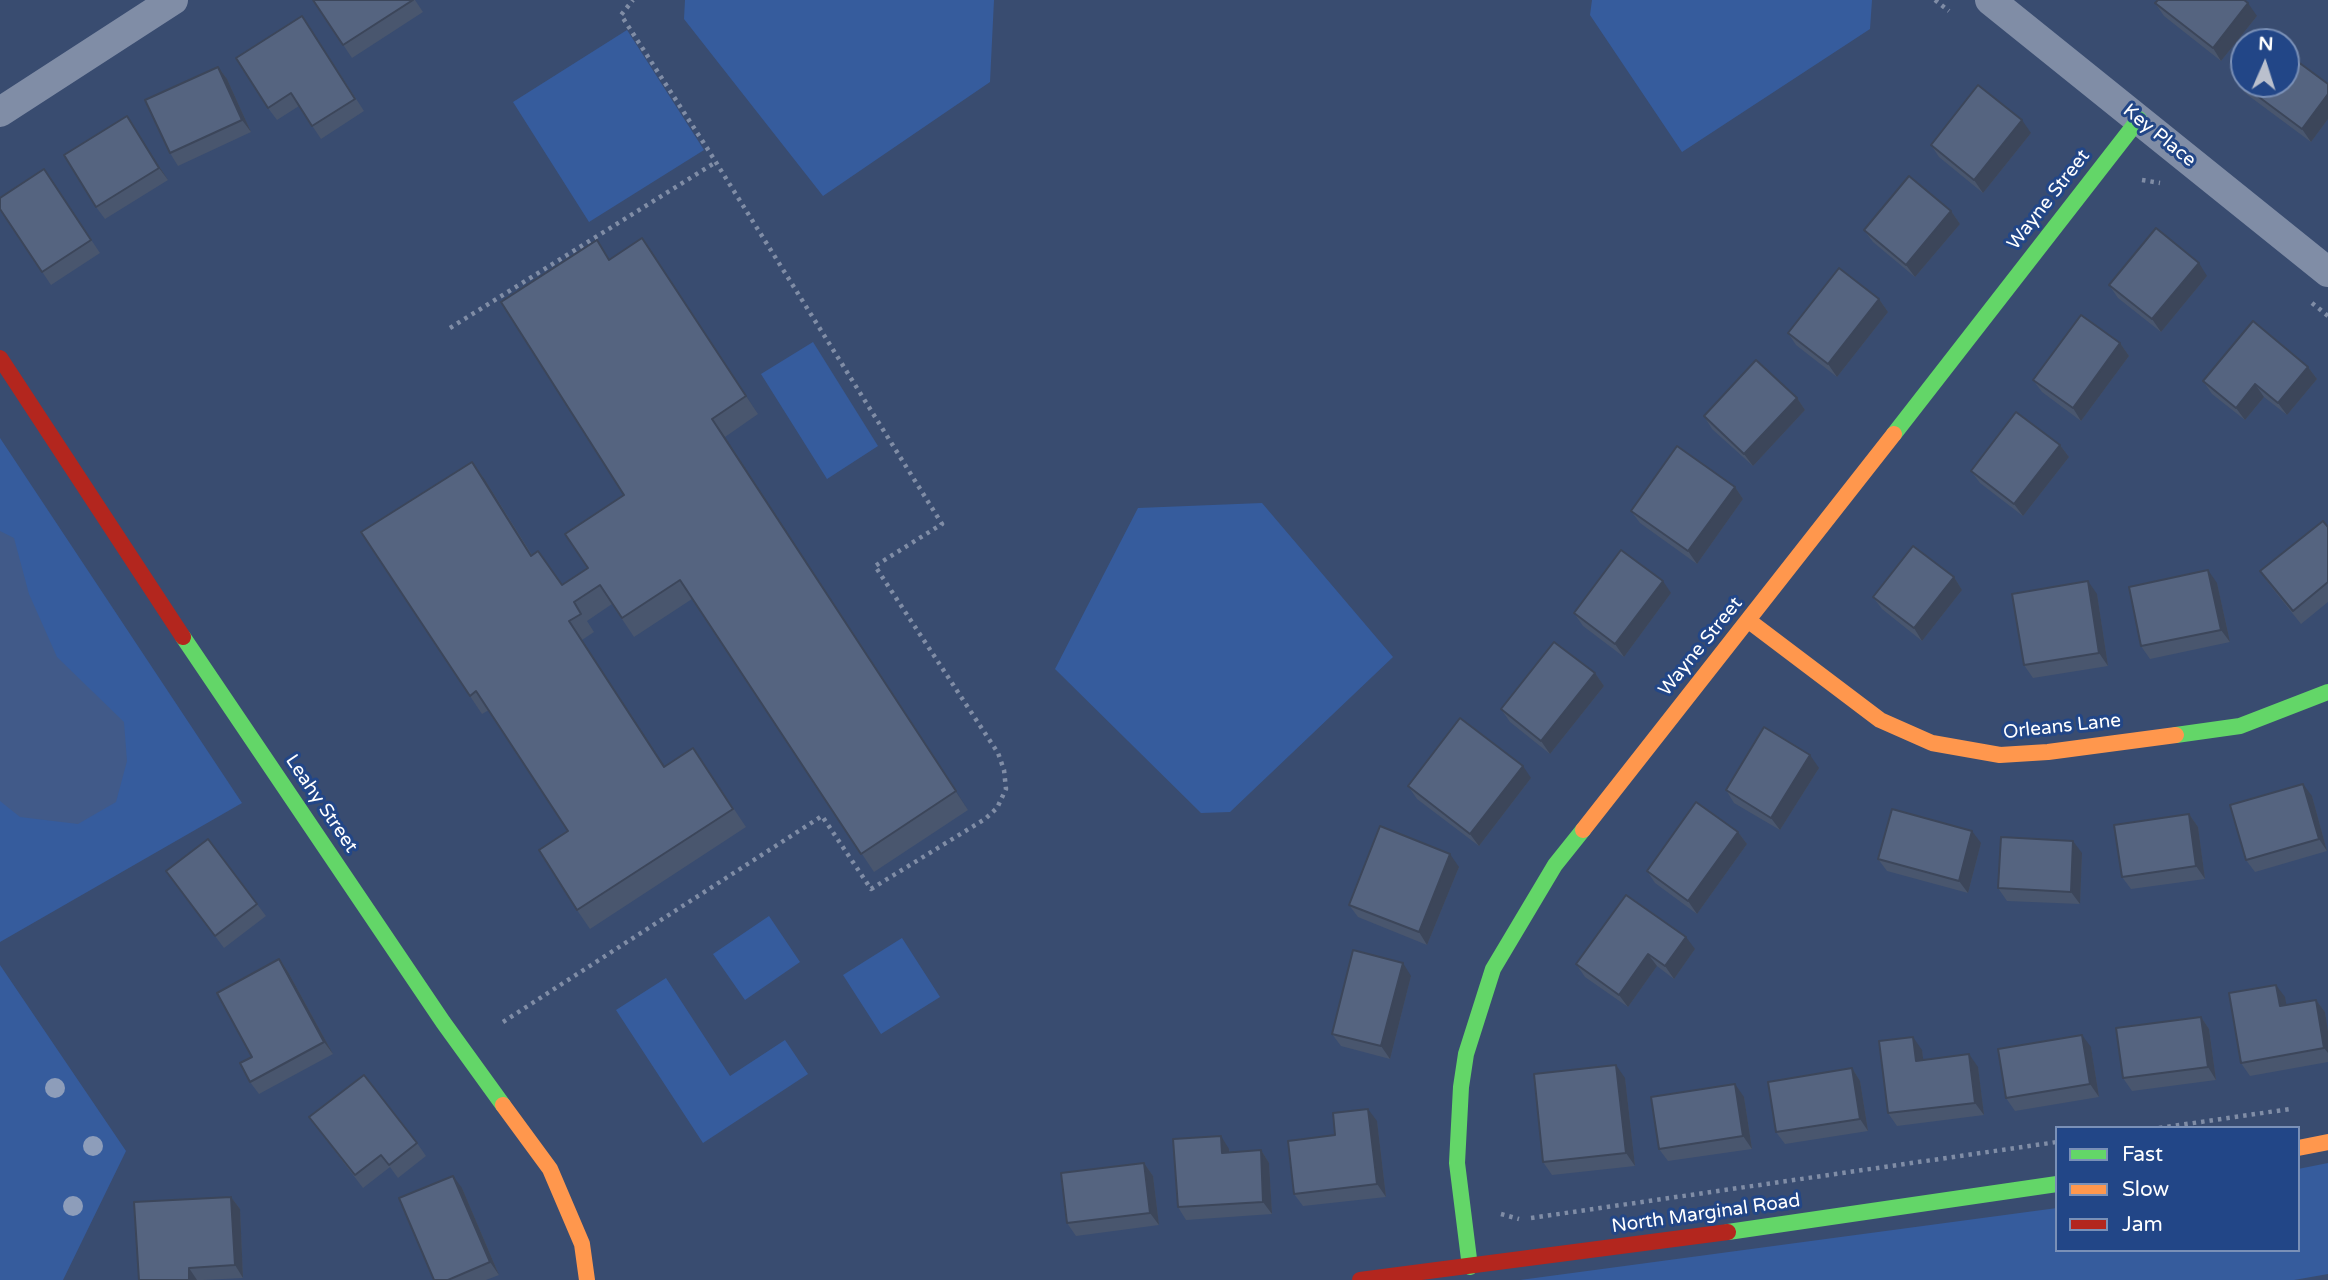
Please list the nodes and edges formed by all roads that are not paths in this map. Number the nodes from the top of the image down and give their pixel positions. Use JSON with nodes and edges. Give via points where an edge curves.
{"nodes":[{"id":1,"x":173,"y":0,"type":"edge"},
{"id":2,"x":1990,"y":0,"type":"edge"},
{"id":3,"x":0,"y":112,"type":"edge"},
{"id":4,"x":2139,"y":119,"type":"junction"},
{"id":5,"x":2328,"y":272,"type":"edge"},
{"id":6,"x":0,"y":358,"type":"edge"},
{"id":7,"x":1749,"y":621,"type":"junction"},
{"id":8,"x":2328,"y":692,"type":"edge"},
{"id":9,"x":2328,"y":1142,"type":"edge"},
{"id":10,"x":2300,"y":1148,"type":"edge"},
{"id":11,"x":2055,"y":1184,"type":"edge"},
{"id":12,"x":1470,"y":1267,"type":"junction"},
{"id":13,"x":587,"y":1280,"type":"edge"},
{"id":14,"x":1360,"y":1280,"type":"edge"}],
"edges":[{"from":1,"to":3,"type":"street"},
{"from":2,"to":4,"type":"street","name":"Key Place"},
{"from":4,"to":5,"type":"street","name":"Key Place"},
{"from":4,"to":7,"type":"street","name":"Wayne Street"},
{"from":6,"to":13,"type":"street","name":"Leahy Street","via":[[435,1011],[550,1168],[582,1244]]},
{"from":7,"to":8,"type":"street","name":"Orleans Lane","via":[[1880,720],[1932,743],[2000,755],[2240,726]]},
{"from":7,"to":12,"type":"street","name":"Wayne Street","via":[[1555,865],[1493,969],[1466,1054],[1461,1087],[1457,1163]]},
{"from":9,"to":10,"type":"street"},
{"from":11,"to":12,"type":"street","name":"North Marginal Road"},
{"from":12,"to":14,"type":"street","name":"North Marginal Road"}]}
